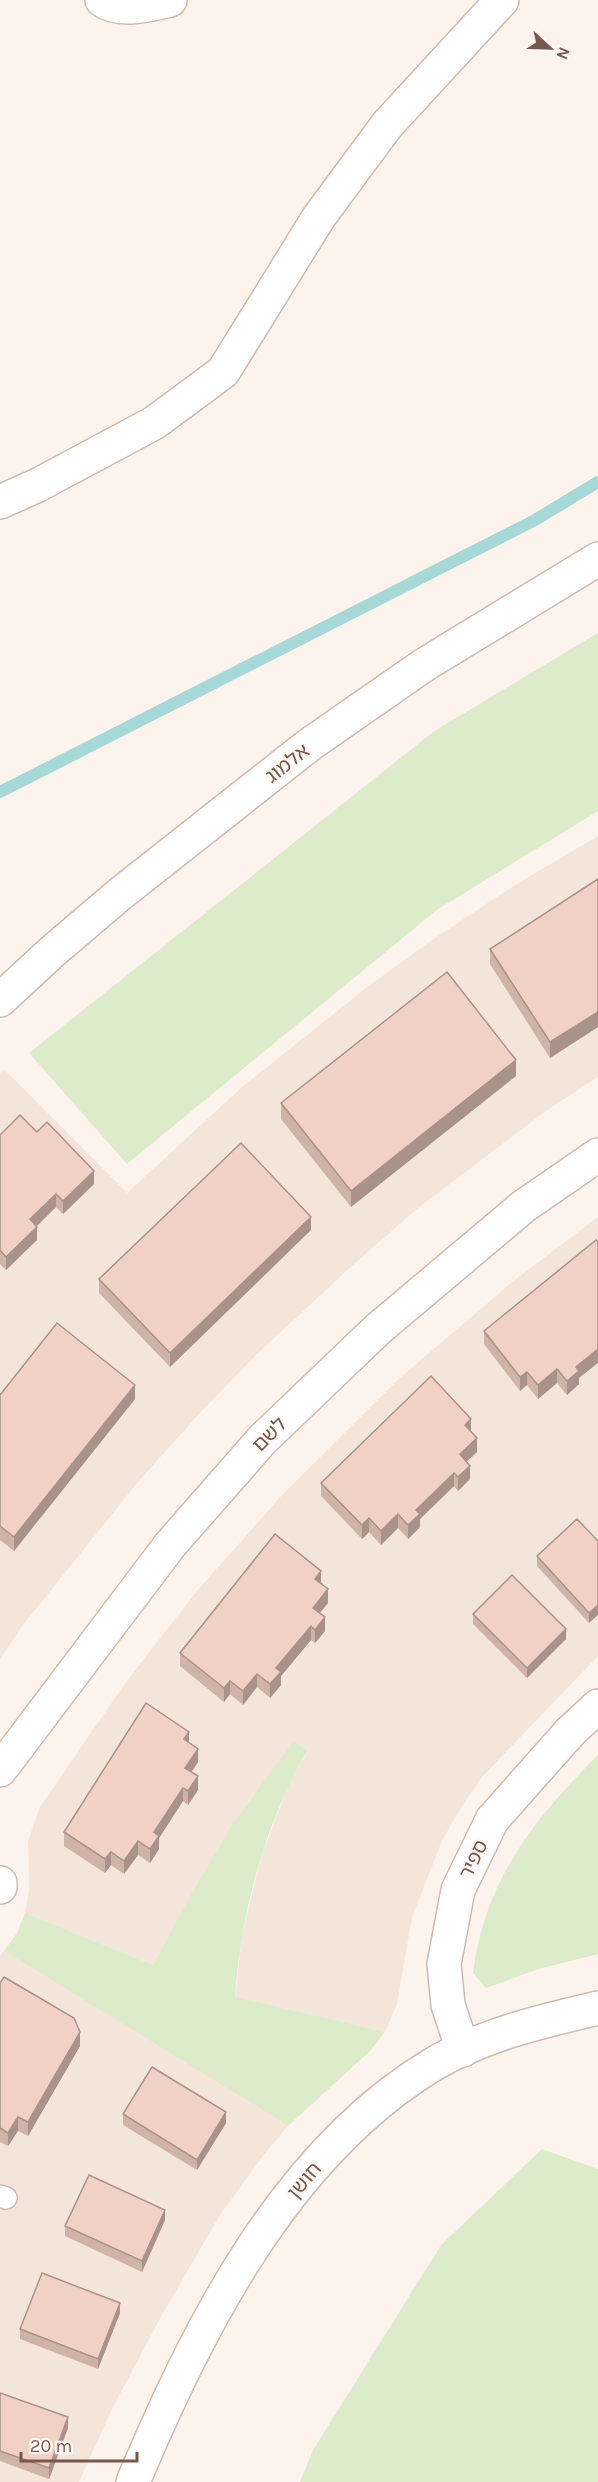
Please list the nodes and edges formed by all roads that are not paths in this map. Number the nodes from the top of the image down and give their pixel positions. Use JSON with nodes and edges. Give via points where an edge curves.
{"nodes":[{"id":1,"x":102,"y":0,"type":"edge"},
{"id":2,"x":170,"y":0,"type":"edge"},
{"id":3,"x":502,"y":0,"type":"edge"},
{"id":4,"x":0,"y":502,"type":"edge"},
{"id":5,"x":598,"y":559,"type":"edge"},
{"id":6,"x":0,"y":1000,"type":"edge"},
{"id":7,"x":598,"y":1155,"type":"edge"},
{"id":8,"x":598,"y":1706,"type":"edge"},
{"id":9,"x":0,"y":1770,"type":"edge"},
{"id":10,"x":598,"y":2008,"type":"edge"},
{"id":11,"x":463,"y":2050,"type":"junction"},
{"id":12,"x":133,"y":2482,"type":"edge"}],
"edges":[{"from":1,"to":2,"type":"street","via":[[111,6],[149,6]]},
{"from":3,"to":4,"type":"street","via":[[387,125],[319,217],[223,372],[154,423]]},
{"from":5,"to":6,"type":"street","name":"אלמוג","via":[[424,665],[309,745],[120,894]]},
{"from":7,"to":9,"type":"street","name":"לשם","via":[[524,1206],[378,1329],[262,1440],[171,1545]]},
{"from":8,"to":11,"type":"street","name":"ספיר","via":[[492,1820],[458,1890],[444,1964],[448,2005]]},
{"from":10,"to":11,"type":"street","name":"חושן","via":[[524,2026]]},
{"from":11,"to":12,"type":"street","name":"חושן","via":[[432,2065],[375,2105],[304,2175],[240,2267],[169,2397]]}]}
